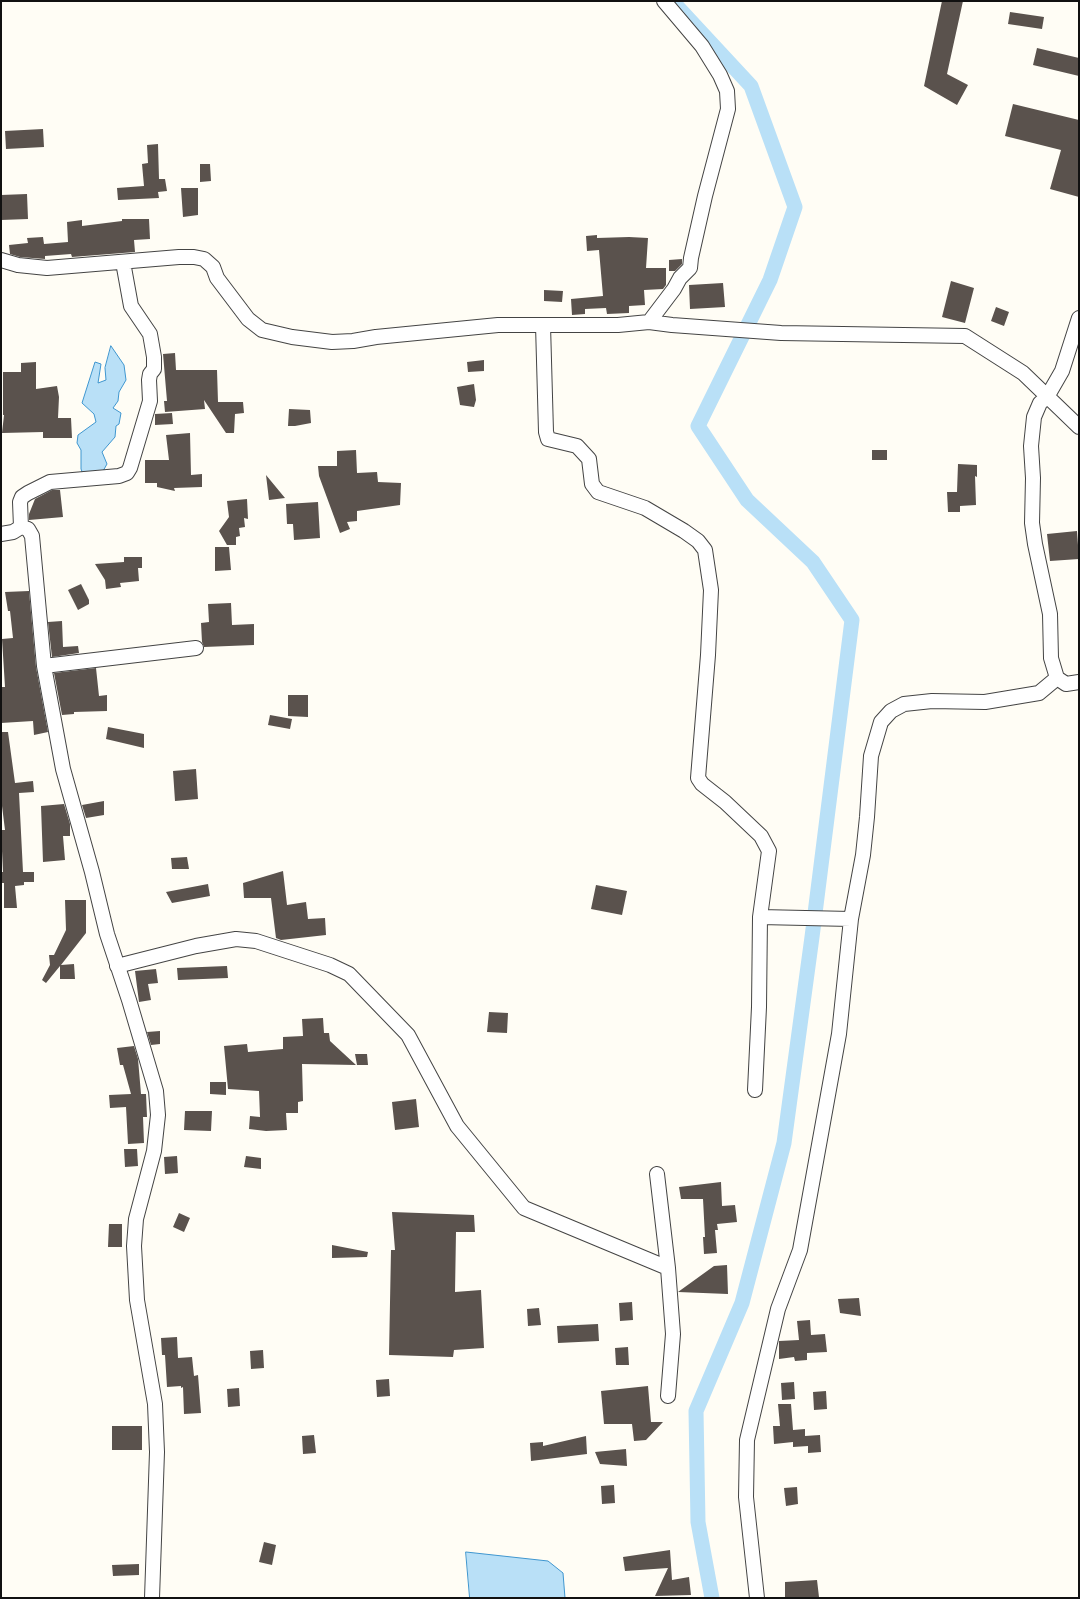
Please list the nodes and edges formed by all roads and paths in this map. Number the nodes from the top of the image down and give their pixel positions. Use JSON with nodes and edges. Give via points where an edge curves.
{"nodes":[{"id":1,"x":664,"y":1,"type":"edge"},
{"id":2,"x":1,"y":260,"type":"edge"},
{"id":3,"x":123,"y":262,"type":"junction"},
{"id":4,"x":1079,"y":318,"type":"edge"},
{"id":5,"x":649,"y":322,"type":"junction"},
{"id":6,"x":544,"y":325,"type":"junction"},
{"id":7,"x":1048,"y":396,"type":"junction"},
{"id":8,"x":1079,"y":427,"type":"edge"},
{"id":9,"x":21,"y":527,"type":"junction"},
{"id":10,"x":1,"y":534,"type":"edge"},
{"id":11,"x":196,"y":648,"type":"dead end"},
{"id":12,"x":44,"y":666,"type":"junction"},
{"id":13,"x":1057,"y":678,"type":"junction"},
{"id":14,"x":1079,"y":682,"type":"edge"},
{"id":15,"x":760,"y":917,"type":"junction"},
{"id":16,"x":851,"y":919,"type":"junction"},
{"id":17,"x":117,"y":966,"type":"junction"},
{"id":18,"x":755,"y":1090,"type":"dead end"},
{"id":19,"x":657,"y":1174,"type":"dead end"},
{"id":20,"x":668,"y":1268,"type":"junction"},
{"id":21,"x":668,"y":1396,"type":"dead end"},
{"id":22,"x":152,"y":1598,"type":"edge"},
{"id":23,"x":757,"y":1598,"type":"edge"}],
"edges":[{"from":1,"to":5,"type":"street","via":[[702,46],[720,75],[727,91],[728,109],[705,196],[690,268]]},
{"from":2,"to":3,"type":"street","via":[[18,265],[47,268]]},
{"from":3,"to":6,"type":"street","via":[[179,257],[204,259],[213,267],[217,278],[248,319],[262,330],[292,338],[332,342],[353,341],[376,336],[498,325]]},
{"from":3,"to":9,"type":"street","via":[[131,306],[150,334],[154,358],[154,368],[149,380],[150,401],[130,468],[127,473],[119,476],[50,482],[28,493],[20,502]]},
{"from":4,"to":7,"type":"street","via":[[1062,370]]},
{"from":5,"to":6,"type":"street","via":[[618,325]]},
{"from":5,"to":7,"type":"street","via":[[781,333],[965,336],[1023,373]]},
{"from":6,"to":15,"type":"street","via":[[548,439],[577,446],[589,459],[592,484],[598,492],[645,508],[684,531],[706,550],[710,597],[708,655],[698,778],[761,836],[769,851]]},
{"from":7,"to":8,"type":"street"},
{"from":7,"to":13,"type":"street","via":[[1040,403],[1034,417],[1031,446],[1032,502],[1035,544],[1050,614],[1051,658]]},
{"from":9,"to":10,"type":"street","via":[[13,532]]},
{"from":9,"to":12,"type":"street","via":[[28,529],[32,536]]},
{"from":11,"to":12,"type":"street"},
{"from":12,"to":17,"type":"street","via":[[63,769],[92,872],[106,934]]},
{"from":13,"to":14,"type":"street","via":[[1066,684]]},
{"from":13,"to":16,"type":"street","via":[[1040,693],[985,702],[932,701],[904,704],[891,711],[881,722],[870,756],[868,817]]},
{"from":15,"to":16,"type":"street"},
{"from":15,"to":18,"type":"street"},
{"from":16,"to":23,"type":"street","via":[[834,1065],[800,1250],[778,1309],[747,1440],[746,1497]]},
{"from":17,"to":20,"type":"street","via":[[196,946],[236,939],[256,941],[330,965],[349,974],[408,1035],[457,1126],[524,1208]]},
{"from":17,"to":22,"type":"street","via":[[158,1102],[154,1151],[136,1219],[134,1246],[137,1300],[155,1404],[157,1452]]},
{"from":19,"to":20,"type":"street"},
{"from":20,"to":21,"type":"street","via":[[673,1334]]}]}
